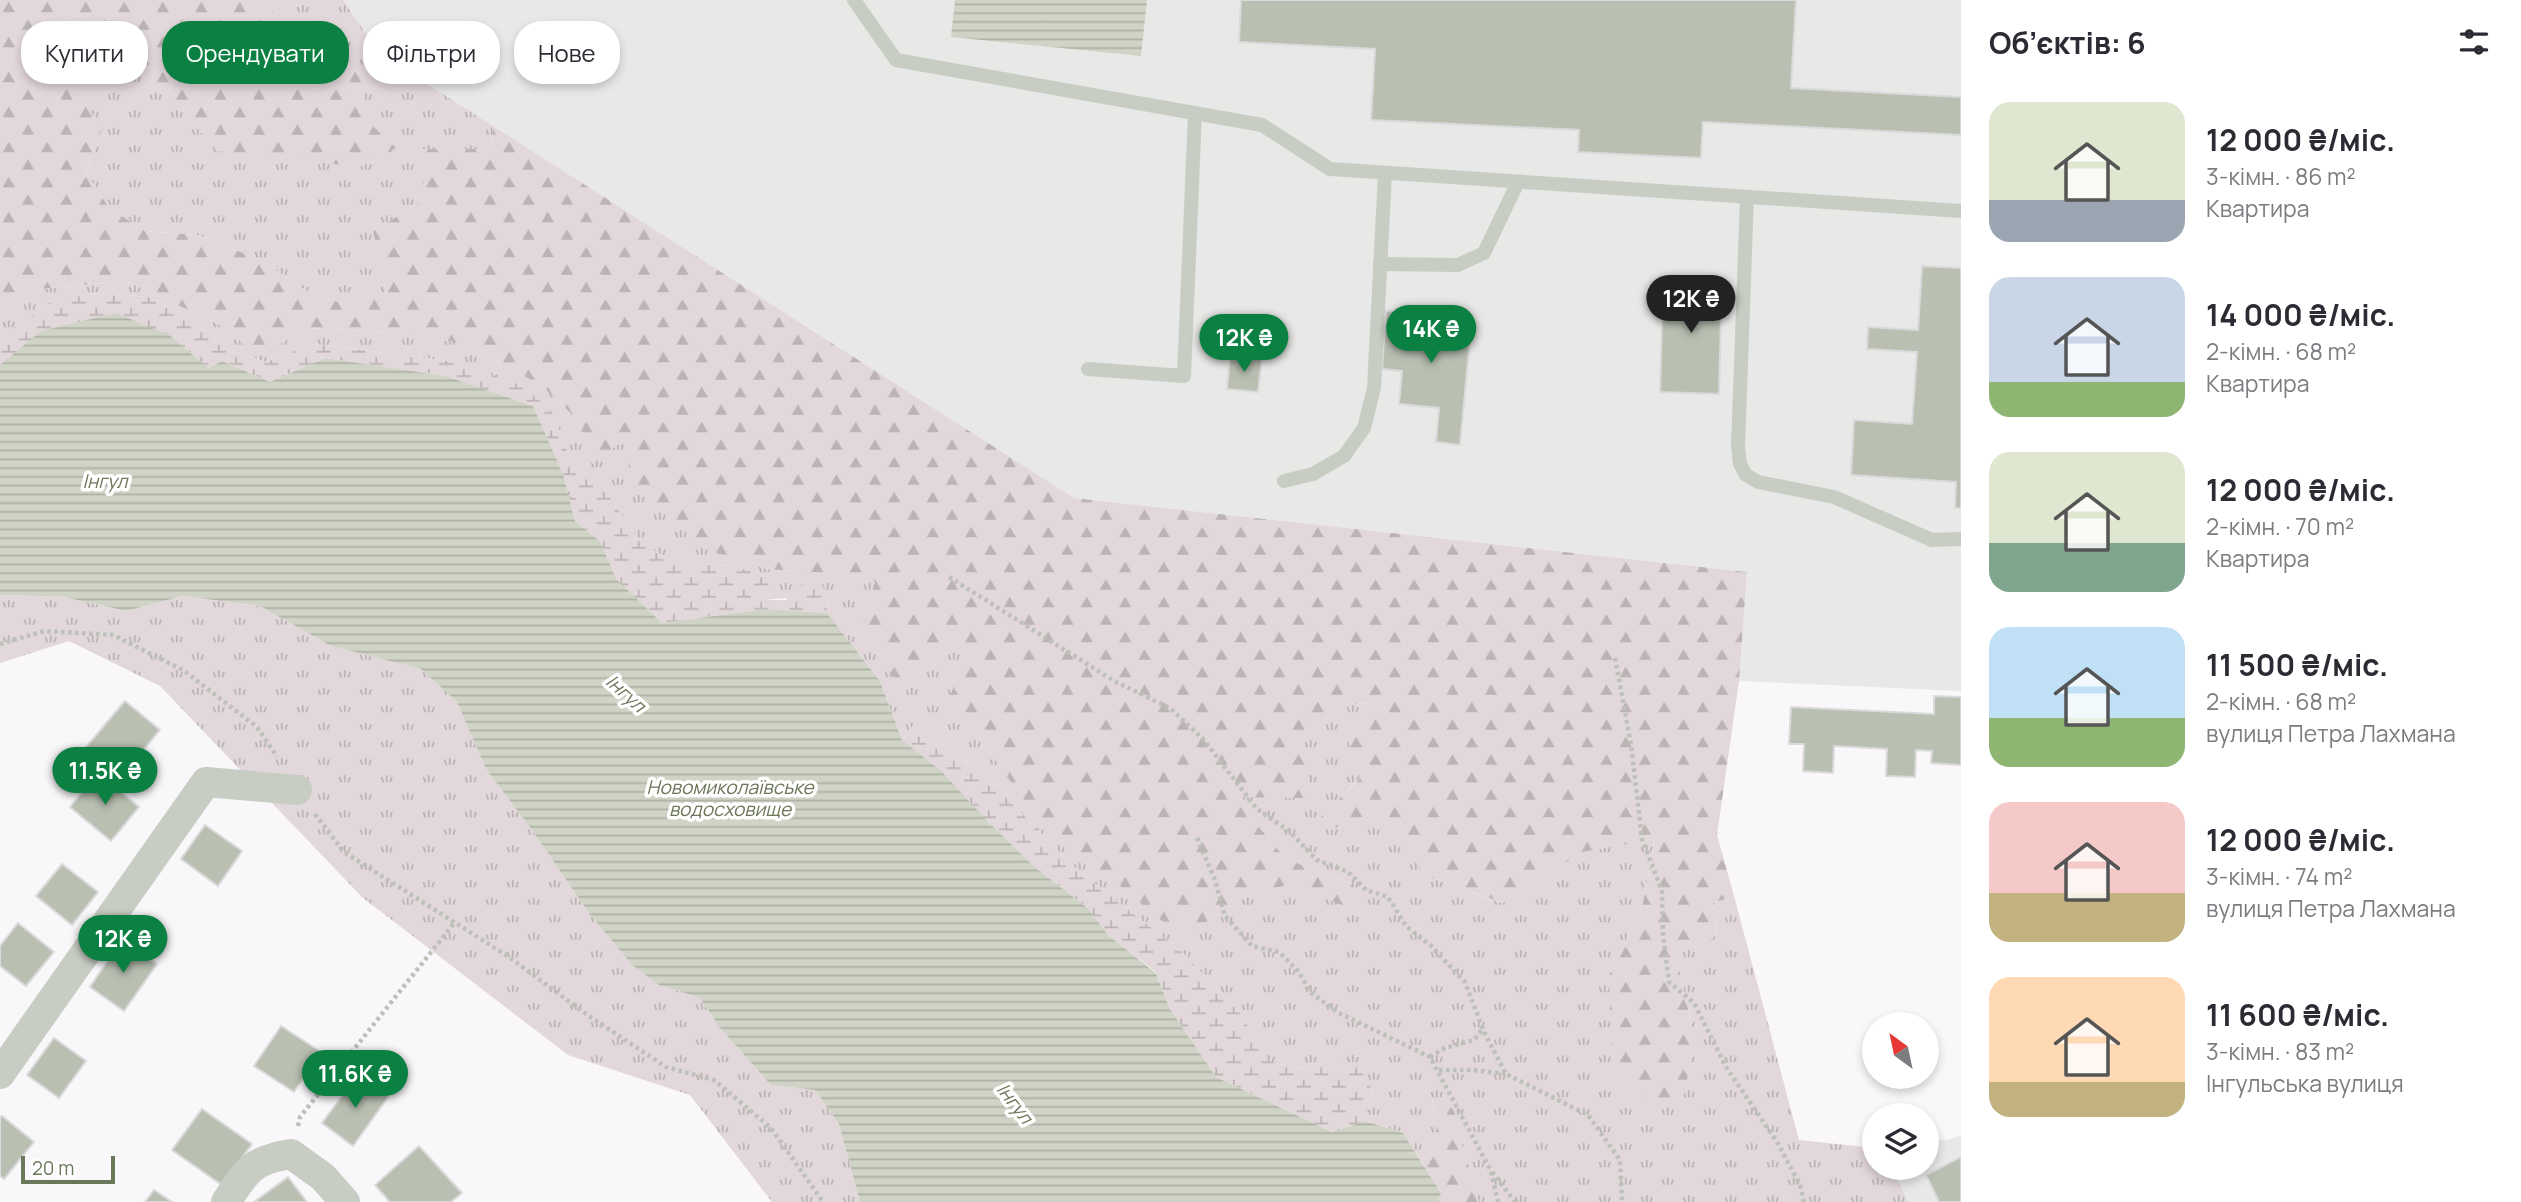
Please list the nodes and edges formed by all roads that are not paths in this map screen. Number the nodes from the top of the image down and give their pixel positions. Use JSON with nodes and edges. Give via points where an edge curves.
{"nodes":[{"id":1,"x":854,"y":0,"type":"edge"},
{"id":2,"x":1195,"y":113,"type":"junction"},
{"id":3,"x":1385,"y":173,"type":"junction"},
{"id":4,"x":1518,"y":182,"type":"junction"},
{"id":5,"x":1747,"y":197,"type":"junction"},
{"id":6,"x":1961,"y":211,"type":"edge"},
{"id":7,"x":1380,"y":264,"type":"junction"},
{"id":8,"x":1088,"y":369,"type":"dead end"},
{"id":9,"x":1284,"y":481,"type":"dead end"},
{"id":10,"x":1961,"y":539,"type":"edge"},
{"id":11,"x":297,"y":790,"type":"road end"},
{"id":12,"x":0,"y":1074,"type":"edge"},
{"id":13,"x":226,"y":1202,"type":"edge"},
{"id":14,"x":345,"y":1202,"type":"edge"}],
"edges":[{"from":1,"to":2,"type":"lane","via":[[896,60]]},
{"from":2,"to":3,"type":"lane","via":[[1262,125],[1331,169]]},
{"from":2,"to":8,"type":"lane","via":[[1184,376]]},
{"from":3,"to":4,"type":"lane"},
{"from":3,"to":7,"type":"lane"},
{"from":4,"to":5,"type":"lane"},
{"from":4,"to":7,"type":"lane","via":[[1484,253],[1458,265]]},
{"from":5,"to":6,"type":"lane"},
{"from":5,"to":10,"type":"lane","via":[[1738,446],[1746,475],[1766,484],[1834,497],[1932,540]]},
{"from":7,"to":9,"type":"lane","via":[[1374,388],[1364,428],[1344,456],[1313,474]]},
{"from":11,"to":12,"type":"street","via":[[206,782]]},
{"from":13,"to":14,"type":"street","via":[[245,1174],[265,1158],[291,1154],[323,1177]]}]}
